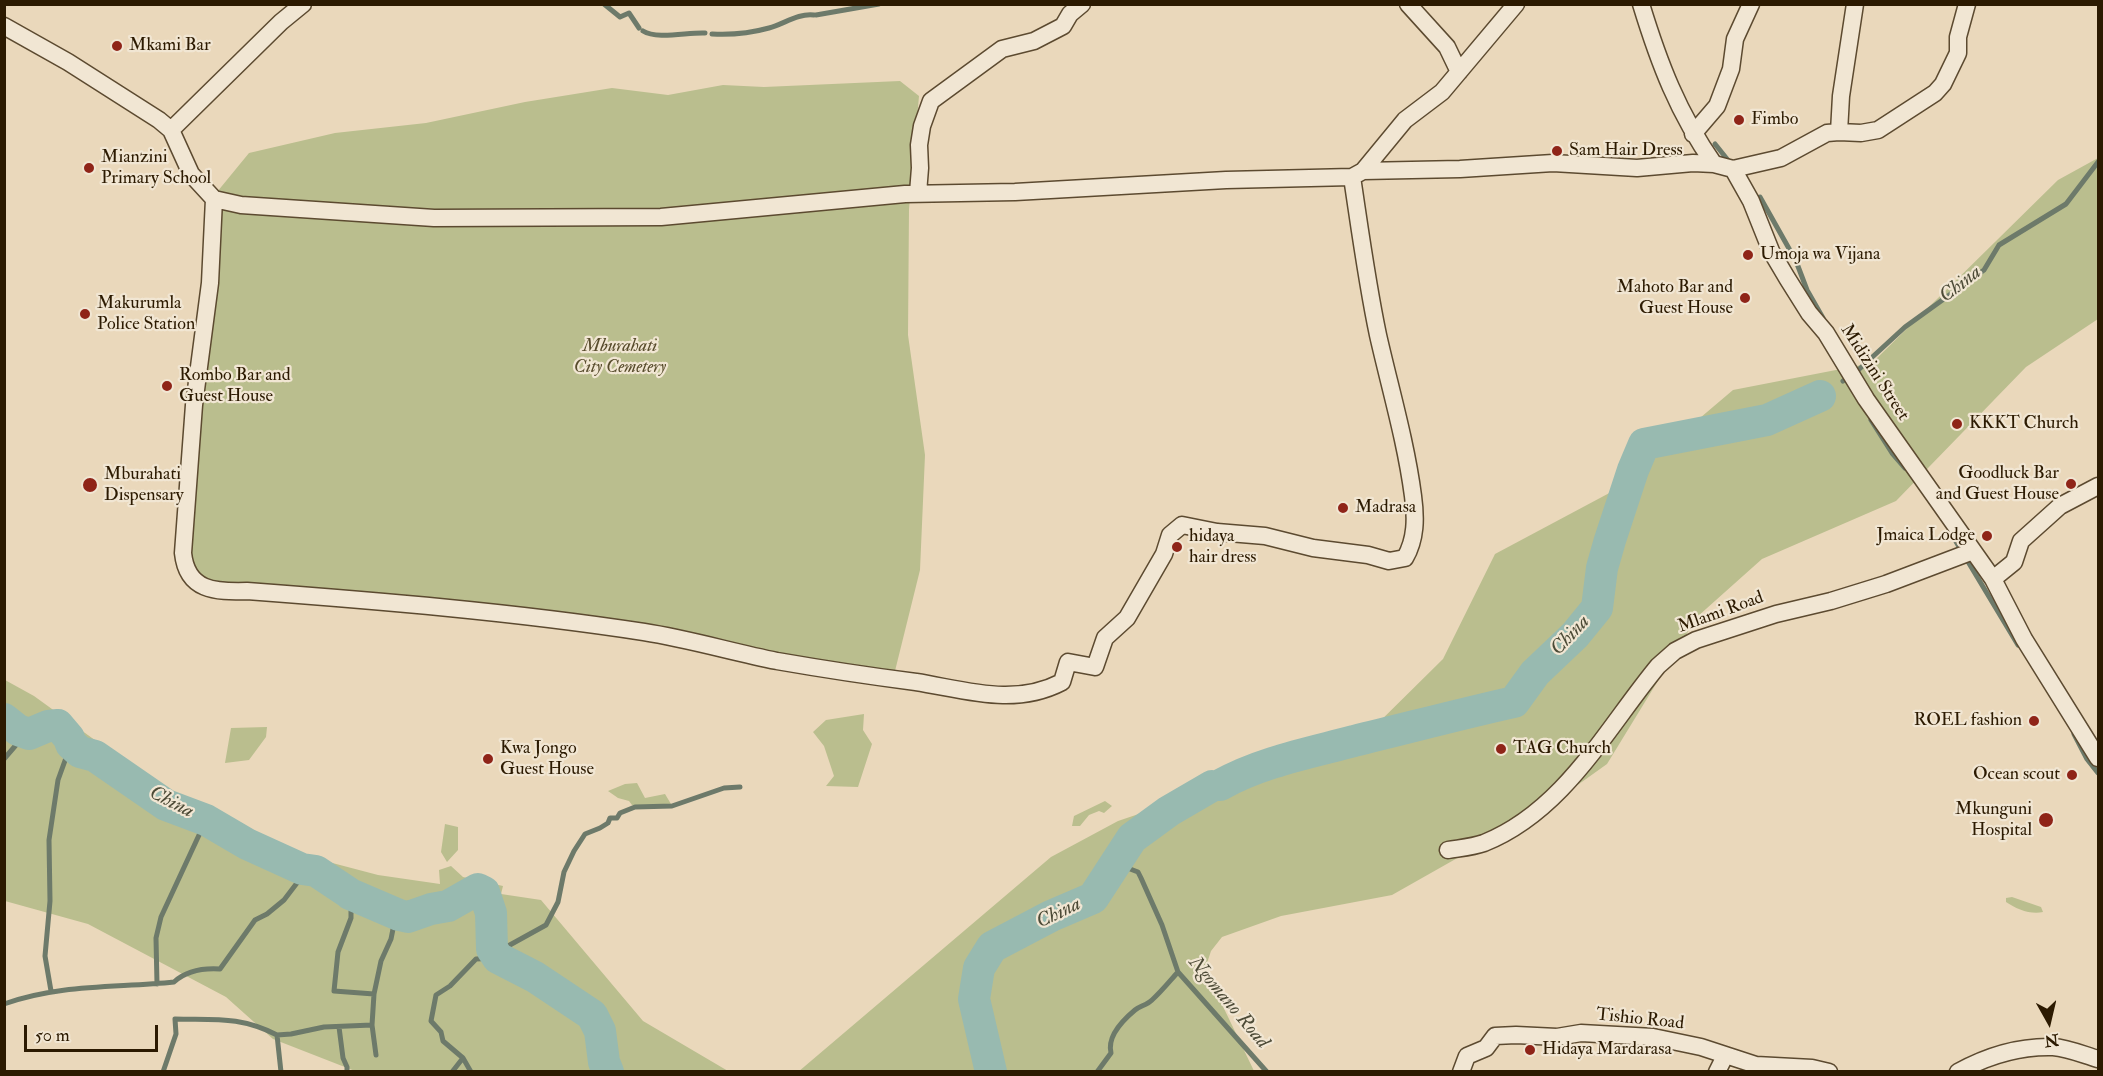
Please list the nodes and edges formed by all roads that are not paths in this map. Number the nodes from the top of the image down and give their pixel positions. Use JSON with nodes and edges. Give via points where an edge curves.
{"nodes":[{"id":1,"x":303,"y":4,"type":"edge"},
{"id":2,"x":1082,"y":4,"type":"edge"},
{"id":3,"x":1408,"y":4,"type":"edge"},
{"id":4,"x":1516,"y":4,"type":"edge"},
{"id":5,"x":1641,"y":4,"type":"edge"},
{"id":6,"x":1750,"y":4,"type":"edge"},
{"id":7,"x":1855,"y":4,"type":"edge"},
{"id":8,"x":1967,"y":4,"type":"edge"},
{"id":9,"x":4,"y":26,"type":"edge"},
{"id":10,"x":1459,"y":72,"type":"junction"},
{"id":11,"x":171,"y":130,"type":"junction"},
{"id":12,"x":1839,"y":132,"type":"junction"},
{"id":13,"x":1693,"y":134,"type":"junction"},
{"id":14,"x":1713,"y":164,"type":"junction"},
{"id":15,"x":1732,"y":169,"type":"junction"},
{"id":16,"x":1358,"y":174,"type":"junction"},
{"id":17,"x":918,"y":193,"type":"junction"},
{"id":18,"x":214,"y":199,"type":"junction"},
{"id":19,"x":2098,"y":486,"type":"edge"},
{"id":20,"x":1973,"y":551,"type":"junction"},
{"id":21,"x":1993,"y":579,"type":"junction"},
{"id":22,"x":2098,"y":758,"type":"edge"},
{"id":23,"x":1448,"y":850,"type":"dead end"},
{"id":24,"x":1725,"y":1056,"type":"junction"},
{"id":25,"x":2098,"y":1059,"type":"edge"},
{"id":26,"x":1461,"y":1071,"type":"edge"},
{"id":27,"x":1717,"y":1071,"type":"edge"},
{"id":28,"x":1830,"y":1071,"type":"edge"},
{"id":29,"x":1958,"y":1071,"type":"edge"}],
"edges":[{"from":1,"to":11,"type":"street"},
{"from":2,"to":17,"type":"street","via":[[1063,26],[1034,41],[1002,49],[931,101],[919,145]]},
{"from":3,"to":10,"type":"street","via":[[1447,47]]},
{"from":4,"to":10,"type":"street"},
{"from":5,"to":13,"type":"street","via":[[1670,89]]},
{"from":6,"to":13,"type":"street","via":[[1718,106]]},
{"from":7,"to":12,"type":"street"},
{"from":8,"to":12,"type":"street","via":[[1958,53],[1935,93],[1878,130]]},
{"from":9,"to":11,"type":"street","via":[[68,62]]},
{"from":10,"to":16,"type":"street","via":[[1442,92],[1406,120]]},
{"from":11,"to":18,"type":"street","via":[[191,174]]},
{"from":12,"to":15,"type":"street","via":[[1827,133],[1781,158]]},
{"from":13,"to":14,"type":"street"},
{"from":14,"to":15,"type":"street"},
{"from":14,"to":16,"type":"street","via":[[1637,168],[1553,164]]},
{"from":15,"to":20,"type":"street","name":"Midizini Street","via":[[1751,201],[1771,251],[1809,313]]},
{"from":16,"to":17,"type":"street","via":[[1015,192]]},
{"from":16,"to":18,"type":"street","via":[[1372,301],[1413,497],[1413,539],[1405,558],[1389,561],[1265,536],[1182,525],[1170,534],[1164,554],[1127,618],[1105,638],[1095,667],[1068,662],[1062,682],[1029,695],[969,693],[818,668],[646,632],[381,601],[226,591],[197,583],[184,566],[183,553],[194,405],[210,283]]},
{"from":17,"to":18,"type":"street","via":[[649,218],[434,218],[241,205]]},
{"from":19,"to":21,"type":"street","via":[[2060,506],[2021,541],[2014,562]]},
{"from":20,"to":21,"type":"street","name":"Midizini Street"},
{"from":20,"to":23,"type":"street","name":"Mlami Road","via":[[1886,584],[1776,614],[1675,651],[1658,666],[1550,802],[1482,844]]},
{"from":21,"to":22,"type":"street","name":"Midizini Street","via":[[2024,639]]},
{"from":24,"to":26,"type":"street","name":"Tishio Road","via":[[1701,1047],[1622,1034],[1499,1035],[1486,1048],[1467,1056]]},
{"from":24,"to":27,"type":"street"},
{"from":24,"to":28,"type":"street","name":"Tishio Road","via":[[1756,1065]]},
{"from":25,"to":29,"type":"street","via":[[2054,1047],[2037,1048],[2004,1052]]}]}
